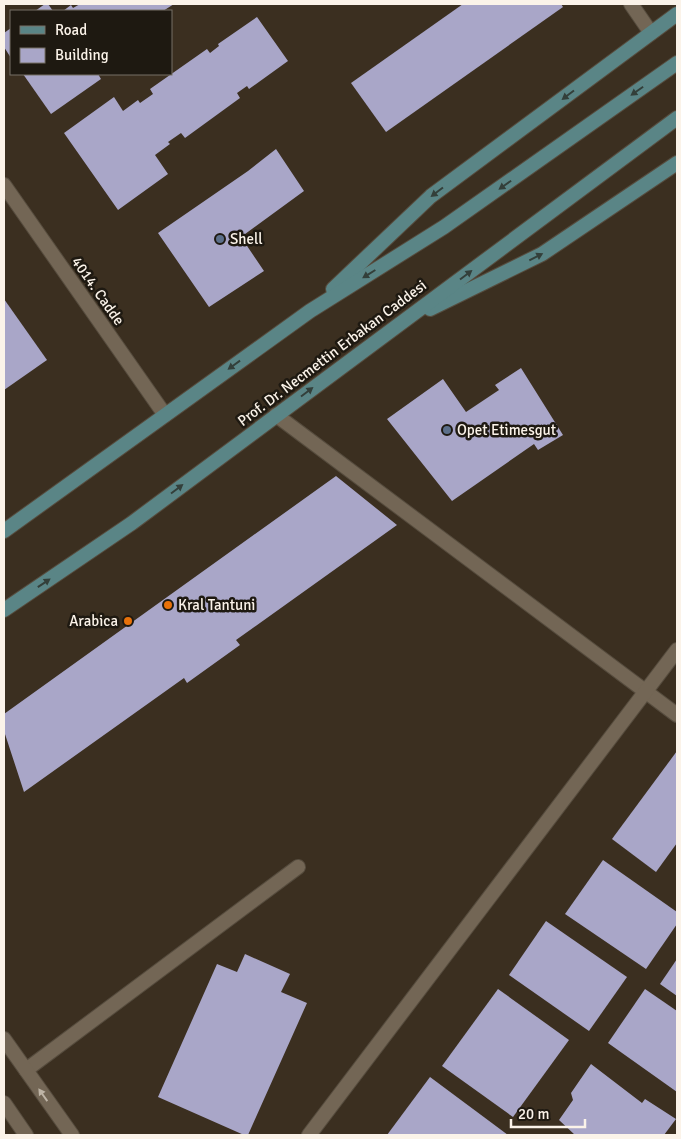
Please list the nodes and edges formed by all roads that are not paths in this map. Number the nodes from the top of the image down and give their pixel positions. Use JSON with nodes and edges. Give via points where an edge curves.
{"nodes":[{"id":1,"x":631,"y":4,"type":"edge"},
{"id":2,"x":677,"y":14,"type":"edge"},
{"id":3,"x":651,"y":33,"type":"junction"},
{"id":4,"x":677,"y":63,"type":"edge"},
{"id":5,"x":677,"y":118,"type":"edge"},
{"id":6,"x":677,"y":163,"type":"edge"},
{"id":7,"x":4,"y":185,"type":"edge"},
{"id":8,"x":310,"y":311,"type":"junction"},
{"id":9,"x":398,"y":325,"type":"junction"},
{"id":10,"x":165,"y":415,"type":"junction"},
{"id":11,"x":276,"y":415,"type":"junction"},
{"id":12,"x":4,"y":531,"type":"edge"},
{"id":13,"x":4,"y":610,"type":"edge"},
{"id":14,"x":677,"y":650,"type":"edge"},
{"id":15,"x":646,"y":691,"type":"junction"},
{"id":16,"x":677,"y":715,"type":"edge"},
{"id":17,"x":298,"y":867,"type":"dead end"},
{"id":18,"x":4,"y":1039,"type":"edge"},
{"id":19,"x":26,"y":1070,"type":"junction"},
{"id":20,"x":4,"y":1103,"type":"edge"},
{"id":21,"x":26,"y":1135,"type":"edge"},
{"id":22,"x":72,"y":1135,"type":"edge"},
{"id":23,"x":309,"y":1135,"type":"edge"}],
"edges":[{"from":1,"to":3,"type":"street"},
{"from":2,"to":3,"type":"main road"},
{"from":3,"to":8,"type":"main road","one_way":true,"via":[[432,196]]},
{"from":4,"to":8,"type":"main road","one_way":true,"via":[[444,227]]},
{"from":9,"to":5,"type":"main road","name":"Prof. Dr. Necmettin Erbakan Caddesi","one_way":true},
{"from":9,"to":6,"type":"main road","one_way":true,"via":[[542,254]]},
{"from":7,"to":10,"type":"street","name":"4014. Cadde"},
{"from":8,"to":10,"type":"main road","one_way":true},
{"from":11,"to":9,"type":"main road","name":"Prof. Dr. Necmettin Erbakan Caddesi","one_way":true},
{"from":10,"to":12,"type":"main road"},
{"from":13,"to":11,"type":"main road","name":"Prof. Dr. Necmettin Erbakan Caddesi","one_way":true,"via":[[132,523]]},
{"from":11,"to":15,"type":"street"},
{"from":14,"to":15,"type":"street"},
{"from":15,"to":16,"type":"street"},
{"from":15,"to":23,"type":"street"},
{"from":17,"to":19,"type":"street"},
{"from":18,"to":19,"type":"street"},
{"from":22,"to":19,"type":"street","one_way":true},
{"from":20,"to":21,"type":"street"}]}
